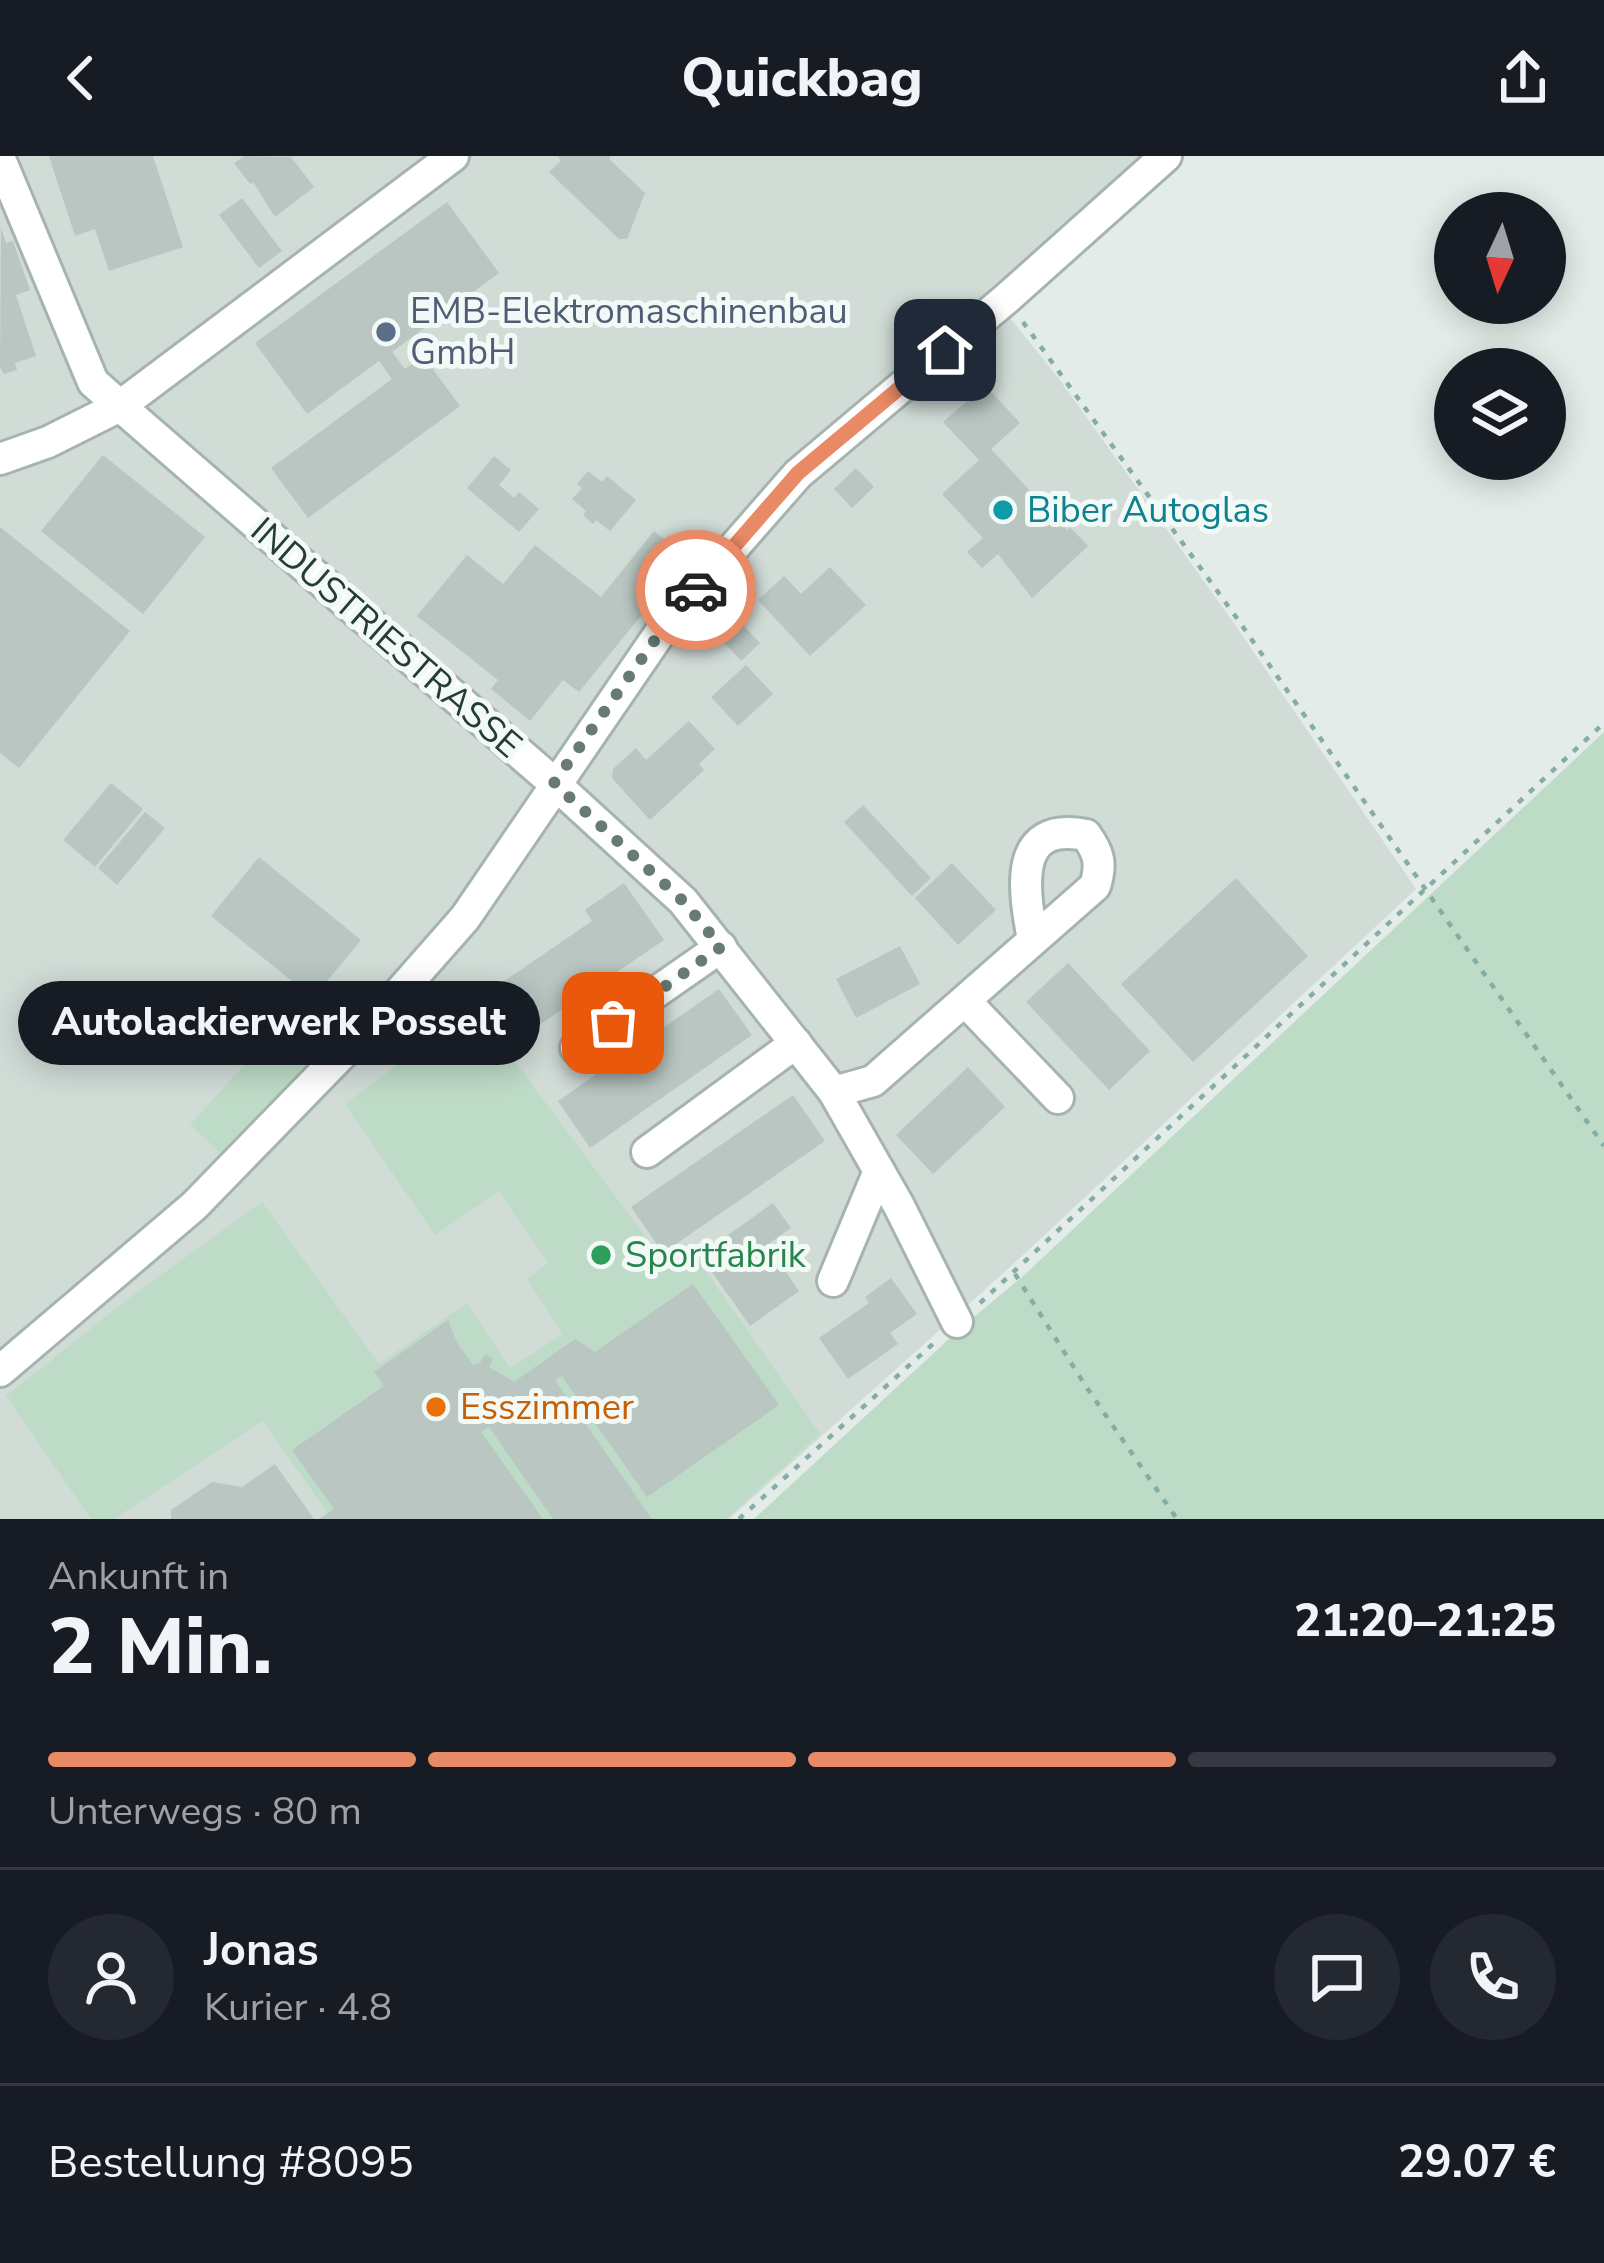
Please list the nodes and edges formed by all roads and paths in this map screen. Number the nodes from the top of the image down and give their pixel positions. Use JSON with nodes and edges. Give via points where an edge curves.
{"nodes":[{"id":1,"x":453,"y":156,"type":"edge"},
{"id":2,"x":1166,"y":156,"type":"edge"},
{"id":3,"x":0,"y":160,"type":"edge"},
{"id":4,"x":1006,"y":299,"type":"junction"},
{"id":5,"x":120,"y":406,"type":"junction"},
{"id":6,"x":0,"y":459,"type":"edge"},
{"id":7,"x":1604,"y":722,"type":"edge"},
{"id":8,"x":554,"y":783,"type":"junction"},
{"id":9,"x":1424,"y":891,"type":"junction"},
{"id":10,"x":1034,"y":940,"type":"dead end"},
{"id":11,"x":721,"y":947,"type":"junction"},
{"id":12,"x":966,"y":1002,"type":"junction"},
{"id":13,"x":796,"y":1043,"type":"junction"},
{"id":14,"x":576,"y":1048,"type":"dead end"},
{"id":15,"x":834,"y":1092,"type":"junction"},
{"id":16,"x":1058,"y":1098,"type":"dead end"},
{"id":17,"x":1604,"y":1146,"type":"edge"},
{"id":18,"x":647,"y":1153,"type":"dead end"},
{"id":19,"x":879,"y":1171,"type":"junction"},
{"id":20,"x":1015,"y":1274,"type":"junction"},
{"id":21,"x":833,"y":1281,"type":"dead end"},
{"id":22,"x":957,"y":1322,"type":"junction"},
{"id":23,"x":0,"y":1371,"type":"edge"},
{"id":24,"x":739,"y":1519,"type":"edge"},
{"id":25,"x":1177,"y":1519,"type":"edge"}],
"edges":[{"from":1,"to":5,"type":"street"},
{"from":2,"to":4,"type":"street"},
{"from":3,"to":5,"type":"street","name":"INDUSTRIESTRASSE","via":[[93,382]]},
{"from":4,"to":8,"type":"street","via":[[798,473],[664,627]]},
{"from":4,"to":9,"type":"path"},
{"from":5,"to":6,"type":"street"},
{"from":5,"to":8,"type":"street","name":"INDUSTRIESTRASSE"},
{"from":7,"to":9,"type":"path"},
{"from":8,"to":11,"type":"street","name":"INDUSTRIESTRASSE","via":[[683,901]]},
{"from":8,"to":23,"type":"street","via":[[465,918],[364,1032],[194,1207]]},
{"from":9,"to":17,"type":"path"},
{"from":9,"to":20,"type":"path"},
{"from":10,"to":12,"type":"street"},
{"from":11,"to":13,"type":"street","name":"INDUSTRIESTRASSE"},
{"from":11,"to":14,"type":"street"},
{"from":12,"to":15,"type":"street","via":[[873,1081]]},
{"from":12,"to":16,"type":"street"},
{"from":13,"to":15,"type":"street","name":"INDUSTRIESTRASSE"},
{"from":13,"to":18,"type":"street"},
{"from":15,"to":19,"type":"street","name":"INDUSTRIESTRASSE"},
{"from":19,"to":21,"type":"street"},
{"from":19,"to":22,"type":"street","name":"INDUSTRIESTRASSE"},
{"from":20,"to":22,"type":"path"},
{"from":20,"to":25,"type":"path"},
{"from":22,"to":24,"type":"path"}]}
